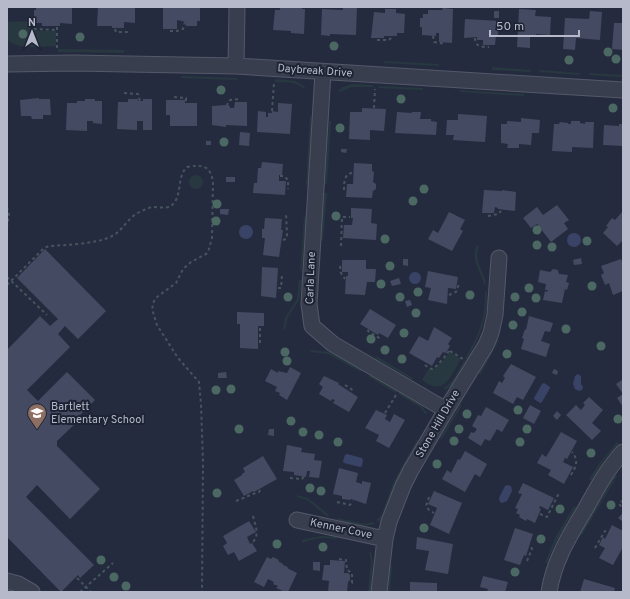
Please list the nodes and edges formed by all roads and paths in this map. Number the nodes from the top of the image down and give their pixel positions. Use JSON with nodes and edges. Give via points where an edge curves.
{"nodes":[{"id":1,"x":237,"y":7,"type":"edge"},
{"id":2,"x":32,"y":17,"type":"dead end"},
{"id":3,"x":185,"y":22,"type":"dead end"},
{"id":4,"x":57,"y":27,"type":"dead end"},
{"id":5,"x":115,"y":29,"type":"dead end"},
{"id":6,"x":57,"y":30,"type":"junction"},
{"id":7,"x":170,"y":31,"type":"dead end"},
{"id":8,"x":129,"y":32,"type":"dead end"},
{"id":9,"x":433,"y":36,"type":"dead end"},
{"id":10,"x":392,"y":37,"type":"dead end"},
{"id":11,"x":475,"y":38,"type":"dead end"},
{"id":12,"x":377,"y":40,"type":"dead end"},
{"id":13,"x":445,"y":44,"type":"dead end"},
{"id":14,"x":489,"y":47,"type":"dead end"},
{"id":15,"x":57,"y":48,"type":"dead end"},
{"id":16,"x":7,"y":64,"type":"edge"},
{"id":17,"x":236,"y":66,"type":"junction"},
{"id":18,"x":323,"y":72,"type":"junction"},
{"id":19,"x":274,"y":83,"type":"dead end"},
{"id":20,"x":375,"y":89,"type":"dead end"},
{"id":21,"x":623,"y":90,"type":"edge"},
{"id":22,"x":124,"y":93,"type":"dead end"},
{"id":23,"x":174,"y":97,"type":"dead end"},
{"id":24,"x":241,"y":99,"type":"dead end"},
{"id":25,"x":140,"y":100,"type":"dead end"},
{"id":26,"x":186,"y":103,"type":"dead end"},
{"id":27,"x":227,"y":106,"type":"dead end"},
{"id":28,"x":374,"y":108,"type":"dead end"},
{"id":29,"x":272,"y":111,"type":"dead end"},
{"id":30,"x":352,"y":173,"type":"dead end"},
{"id":31,"x":280,"y":176,"type":"dead end"},
{"id":32,"x":288,"y":189,"type":"dead end"},
{"id":33,"x":344,"y":190,"type":"dead end"},
{"id":34,"x":7,"y":207,"type":"edge"},
{"id":35,"x":500,"y":210,"type":"dead end"},
{"id":36,"x":286,"y":213,"type":"dead end"},
{"id":37,"x":488,"y":216,"type":"dead end"},
{"id":38,"x":350,"y":217,"type":"dead end"},
{"id":39,"x":7,"y":227,"type":"edge"},
{"id":40,"x":283,"y":240,"type":"dead end"},
{"id":41,"x":341,"y":246,"type":"dead end"},
{"id":42,"x":499,"y":258,"type":"dead end"},
{"id":43,"x":340,"y":266,"type":"dead end"},
{"id":44,"x":282,"y":274,"type":"dead end"},
{"id":45,"x":7,"y":276,"type":"edge"},
{"id":46,"x":345,"y":279,"type":"dead end"},
{"id":47,"x":12,"y":281,"type":"junction"},
{"id":48,"x":459,"y":284,"type":"dead end"},
{"id":49,"x":7,"y":285,"type":"edge"},
{"id":50,"x":278,"y":288,"type":"dead end"},
{"id":51,"x":449,"y":295,"type":"dead end"},
{"id":52,"x":47,"y":316,"type":"dead end"},
{"id":53,"x":260,"y":327,"type":"dead end"},
{"id":54,"x":369,"y":330,"type":"dead end"},
{"id":55,"x":381,"y":339,"type":"dead end"},
{"id":56,"x":260,"y":343,"type":"dead end"},
{"id":57,"x":463,"y":359,"type":"dead end"},
{"id":58,"x":425,"y":365,"type":"dead end"},
{"id":59,"x":345,"y":385,"type":"dead end"},
{"id":60,"x":354,"y":391,"type":"dead end"},
{"id":61,"x":396,"y":395,"type":"dead end"},
{"id":62,"x":446,"y":410,"type":"junction"},
{"id":63,"x":385,"y":413,"type":"dead end"},
{"id":64,"x":572,"y":452,"type":"dead end"},
{"id":65,"x":623,"y":452,"type":"edge"},
{"id":66,"x":304,"y":476,"type":"dead end"},
{"id":67,"x":571,"y":476,"type":"dead end"},
{"id":68,"x":290,"y":478,"type":"dead end"},
{"id":69,"x":261,"y":489,"type":"dead end"},
{"id":70,"x":559,"y":493,"type":"dead end"},
{"id":71,"x":429,"y":497,"type":"dead end"},
{"id":72,"x":623,"y":500,"type":"edge"},
{"id":73,"x":236,"y":501,"type":"dead end"},
{"id":74,"x":337,"y":502,"type":"dead end"},
{"id":75,"x":353,"y":502,"type":"dead end"},
{"id":76,"x":623,"y":508,"type":"edge"},
{"id":77,"x":434,"y":513,"type":"dead end"},
{"id":78,"x":540,"y":514,"type":"dead end"},
{"id":79,"x":253,"y":516,"type":"dead end"},
{"id":80,"x":297,"y":520,"type":"dead end"},
{"id":81,"x":607,"y":533,"type":"dead end"},
{"id":82,"x":385,"y":539,"type":"junction"},
{"id":83,"x":253,"y":542,"type":"dead end"},
{"id":84,"x":531,"y":546,"type":"dead end"},
{"id":85,"x":595,"y":548,"type":"dead end"},
{"id":86,"x":339,"y":559,"type":"dead end"},
{"id":87,"x":527,"y":561,"type":"dead end"},
{"id":88,"x":113,"y":563,"type":"dead end"},
{"id":89,"x":77,"y":578,"type":"dead end"},
{"id":90,"x":7,"y":581,"type":"edge"},
{"id":91,"x":349,"y":583,"type":"dead end"},
{"id":92,"x":86,"y":588,"type":"junction"},
{"id":93,"x":32,"y":592,"type":"edge"},
{"id":94,"x":80,"y":592,"type":"edge"},
{"id":95,"x":91,"y":592,"type":"edge"},
{"id":96,"x":202,"y":592,"type":"edge"},
{"id":97,"x":379,"y":592,"type":"edge"},
{"id":98,"x":549,"y":592,"type":"edge"}],
"edges":[{"from":1,"to":17,"type":"street"},
{"from":2,"to":6,"type":"path","via":[[32,26],[35,29]]},
{"from":3,"to":7,"type":"path","via":[[183,29]]},
{"from":4,"to":6,"type":"path"},
{"from":5,"to":8,"type":"path","via":[[116,32]]},
{"from":6,"to":15,"type":"path"},
{"from":9,"to":13,"type":"path","via":[[434,42]]},
{"from":10,"to":12,"type":"path","via":[[389,40]]},
{"from":11,"to":14,"type":"path","via":[[479,46]]},
{"from":16,"to":17,"type":"street","name":"Daybreak Drive"},
{"from":17,"to":18,"type":"street","name":"Daybreak Drive"},
{"from":18,"to":21,"type":"street","name":"Daybreak Drive"},
{"from":18,"to":62,"type":"street","name":"Carla Lane","via":[[310,304],[312,326],[333,344]]},
{"from":19,"to":29,"type":"path"},
{"from":20,"to":28,"type":"path"},
{"from":22,"to":25,"type":"path","via":[[138,94]]},
{"from":23,"to":26,"type":"path","via":[[186,98]]},
{"from":24,"to":27,"type":"path","via":[[230,100]]},
{"from":30,"to":33,"type":"path","via":[[346,176]]},
{"from":31,"to":32,"type":"path","via":[[288,180]]},
{"from":34,"to":39,"type":"path"},
{"from":35,"to":37,"type":"path","via":[[498,214]]},
{"from":36,"to":40,"type":"path","via":[[287,235]]},
{"from":38,"to":41,"type":"path","via":[[342,217]]},
{"from":42,"to":62,"type":"street","name":"Stone Hill Drive","via":[[495,315],[491,333]]},
{"from":43,"to":46,"type":"path","via":[[340,273]]},
{"from":44,"to":50,"type":"path","via":[[281,288]]},
{"from":45,"to":47,"type":"path"},
{"from":47,"to":49,"type":"path"},
{"from":47,"to":52,"type":"path"},
{"from":47,"to":96,"type":"path","via":[[44,248],[113,236],[130,218],[140,212],[152,207],[170,207],[177,198],[183,170],[187,167],[205,167],[210,170],[212,238],[208,252],[183,269],[176,283],[157,297],[152,309],[157,325],[178,358],[199,382],[203,442]]},
{"from":48,"to":51,"type":"path","via":[[456,292]]},
{"from":53,"to":56,"type":"path"},
{"from":54,"to":55,"type":"path"},
{"from":57,"to":58,"type":"path","via":[[449,350],[444,359],[433,368]]},
{"from":59,"to":60,"type":"path"},
{"from":61,"to":63,"type":"path"},
{"from":62,"to":82,"type":"street","name":"Stone Hill Drive","via":[[404,486]]},
{"from":64,"to":67,"type":"path","via":[[576,456],[577,464]]},
{"from":65,"to":98,"type":"street","via":[[606,474],[565,542]]},
{"from":66,"to":68,"type":"path","via":[[302,479]]},
{"from":69,"to":73,"type":"path"},
{"from":70,"to":78,"type":"path","via":[[547,517]]},
{"from":71,"to":77,"type":"path","via":[[426,506]]},
{"from":72,"to":76,"type":"path","via":[[619,504]]},
{"from":74,"to":75,"type":"path","via":[[350,505]]},
{"from":79,"to":83,"type":"path","via":[[257,532]]},
{"from":80,"to":82,"type":"street","name":"Kenner Cove"},
{"from":81,"to":85,"type":"path","via":[[604,531]]},
{"from":82,"to":97,"type":"street","name":"Stone Hill Drive"},
{"from":84,"to":87,"type":"path"},
{"from":86,"to":91,"type":"path","via":[[346,560],[347,570],[352,573],[352,583]]},
{"from":88,"to":92,"type":"path"},
{"from":89,"to":92,"type":"path"},
{"from":90,"to":93,"type":"street"},
{"from":92,"to":94,"type":"path"},
{"from":92,"to":95,"type":"path"}]}
